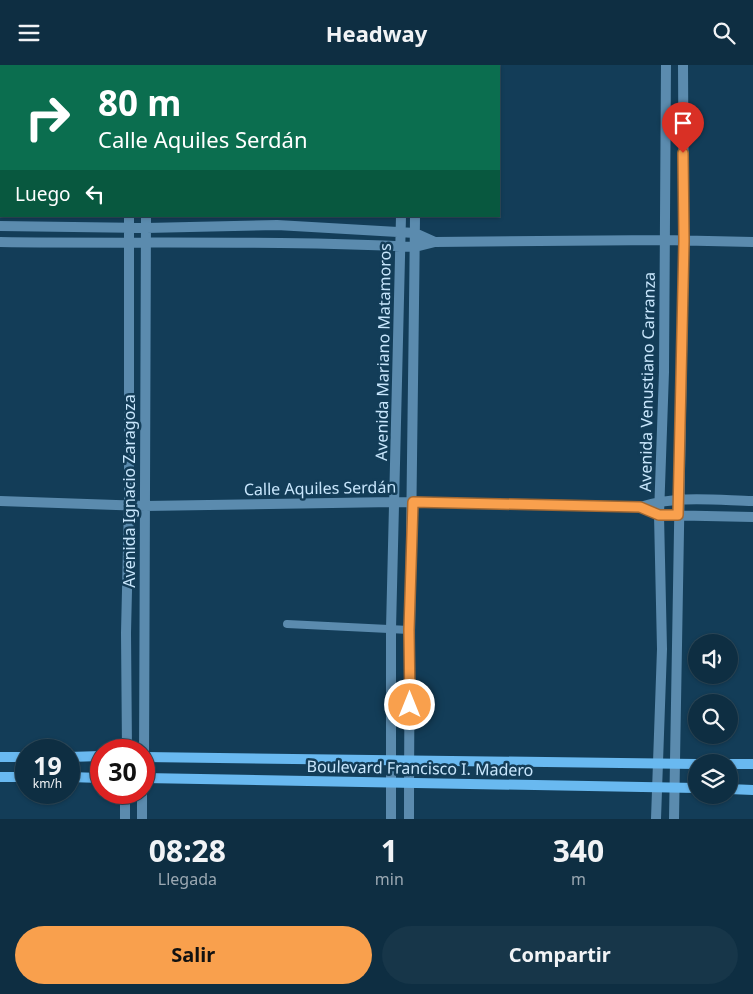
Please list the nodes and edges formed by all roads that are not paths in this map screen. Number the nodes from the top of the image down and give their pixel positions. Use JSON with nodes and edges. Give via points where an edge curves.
{"nodes":[{"id":1,"x":666,"y":65,"type":"edge"},
{"id":2,"x":684,"y":65,"type":"edge"},
{"id":3,"x":665,"y":116,"type":"junction"},
{"id":4,"x":683,"y":118,"type":"junction"},
{"id":5,"x":129,"y":217,"type":"edge"},
{"id":6,"x":146,"y":217,"type":"edge"},
{"id":7,"x":401,"y":217,"type":"edge"},
{"id":8,"x":415,"y":217,"type":"edge"},
{"id":9,"x":276,"y":225,"type":"junction"},
{"id":10,"x":0,"y":226,"type":"edge"},
{"id":11,"x":17,"y":227,"type":"junction"},
{"id":12,"x":129,"y":228,"type":"junction"},
{"id":13,"x":146,"y":228,"type":"junction"},
{"id":14,"x":401,"y":232,"type":"junction"},
{"id":15,"x":415,"y":233,"type":"junction"},
{"id":16,"x":663,"y":240,"type":"junction"},
{"id":17,"x":684,"y":241,"type":"junction"},
{"id":18,"x":0,"y":242,"type":"edge"},
{"id":19,"x":17,"y":242,"type":"junction"},
{"id":20,"x":276,"y":242,"type":"junction"},
{"id":21,"x":435,"y":242,"type":"junction"},
{"id":22,"x":753,"y":242,"type":"edge"},
{"id":23,"x":129,"y":244,"type":"junction"},
{"id":24,"x":146,"y":245,"type":"junction"},
{"id":25,"x":400,"y":247,"type":"junction"},
{"id":26,"x":415,"y":247,"type":"junction"},
{"id":27,"x":397,"y":367,"type":"junction"},
{"id":28,"x":129,"y":368,"type":"junction"},
{"id":29,"x":145,"y":368,"type":"junction"},
{"id":30,"x":414,"y":368,"type":"junction"},
{"id":31,"x":682,"y":371,"type":"junction"},
{"id":32,"x":664,"y":372,"type":"junction"},
{"id":33,"x":662,"y":422,"type":"junction"},
{"id":34,"x":681,"y":422,"type":"junction"},
{"id":35,"x":678,"y":499,"type":"junction"},
{"id":36,"x":0,"y":501,"type":"edge"},
{"id":37,"x":660,"y":501,"type":"junction"},
{"id":38,"x":753,"y":501,"type":"edge"},
{"id":39,"x":394,"y":502,"type":"junction"},
{"id":40,"x":413,"y":502,"type":"junction"},
{"id":41,"x":129,"y":505,"type":"junction"},
{"id":42,"x":144,"y":506,"type":"junction"},
{"id":43,"x":640,"y":507,"type":"junction"},
{"id":44,"x":659,"y":515,"type":"junction"},
{"id":45,"x":678,"y":515,"type":"junction"},
{"id":46,"x":753,"y":517,"type":"edge"},
{"id":47,"x":287,"y":624,"type":"dead end"},
{"id":48,"x":391,"y":629,"type":"junction"},
{"id":49,"x":409,"y":630,"type":"junction"},
{"id":50,"x":126,"y":633,"type":"junction"},
{"id":51,"x":143,"y":633,"type":"junction"},
{"id":52,"x":662,"y":649,"type":"junction"},
{"id":53,"x":677,"y":649,"type":"junction"},
{"id":54,"x":128,"y":739,"type":"edge"},
{"id":55,"x":144,"y":739,"type":"edge"},
{"id":56,"x":0,"y":757,"type":"edge"},
{"id":57,"x":15,"y":757,"type":"edge"},
{"id":58,"x":155,"y":760,"type":"edge"},
{"id":59,"x":392,"y":760,"type":"junction"},
{"id":60,"x":410,"y":760,"type":"junction"},
{"id":61,"x":657,"y":764,"type":"junction"},
{"id":62,"x":676,"y":764,"type":"junction"},
{"id":63,"x":688,"y":764,"type":"edge"},
{"id":64,"x":738,"y":764,"type":"edge"},
{"id":65,"x":753,"y":764,"type":"edge"},
{"id":66,"x":0,"y":777,"type":"edge"},
{"id":67,"x":15,"y":777,"type":"edge"},
{"id":68,"x":155,"y":778,"type":"edge"},
{"id":69,"x":391,"y":782,"type":"junction"},
{"id":70,"x":409,"y":783,"type":"junction"},
{"id":71,"x":657,"y":787,"type":"junction"},
{"id":72,"x":675,"y":787,"type":"junction"},
{"id":73,"x":688,"y":788,"type":"edge"},
{"id":74,"x":738,"y":789,"type":"edge"},
{"id":75,"x":753,"y":790,"type":"edge"},
{"id":76,"x":125,"y":804,"type":"edge"},
{"id":77,"x":142,"y":804,"type":"edge"},
{"id":78,"x":125,"y":819,"type":"edge"},
{"id":79,"x":142,"y":819,"type":"edge"},
{"id":80,"x":391,"y":819,"type":"edge"},
{"id":81,"x":409,"y":819,"type":"edge"},
{"id":82,"x":656,"y":819,"type":"edge"},
{"id":83,"x":674,"y":819,"type":"edge"}],
"edges":[{"from":1,"to":3,"type":"street","name":"Avenida Venustiano Carranza"},
{"from":2,"to":4,"type":"street","name":"Avenida Venustiano Carranza"},
{"from":3,"to":4,"type":"street"},
{"from":3,"to":16,"type":"street","name":"Avenida Venustiano Carranza"},
{"from":4,"to":17,"type":"street","name":"Avenida Venustiano Carranza"},
{"from":5,"to":12,"type":"street","name":"Avenida Ignacio Zaragoza"},
{"from":6,"to":13,"type":"street","name":"Avenida Ignacio Zaragoza"},
{"from":7,"to":14,"type":"street","name":"Avenida Mariano Matamoros"},
{"from":8,"to":15,"type":"street","name":"Avenida Mariano Matamoros"},
{"from":9,"to":13,"type":"street"},
{"from":9,"to":14,"type":"street"},
{"from":9,"to":20,"type":"street"},
{"from":10,"to":11,"type":"street"},
{"from":11,"to":12,"type":"street"},
{"from":11,"to":19,"type":"street"},
{"from":12,"to":13,"type":"street"},
{"from":12,"to":23,"type":"street","name":"Avenida Ignacio Zaragoza"},
{"from":13,"to":24,"type":"street","name":"Avenida Ignacio Zaragoza"},
{"from":14,"to":15,"type":"street"},
{"from":14,"to":25,"type":"street","name":"Avenida Mariano Matamoros"},
{"from":15,"to":21,"type":"street"},
{"from":15,"to":26,"type":"street","name":"Avenida Mariano Matamoros"},
{"from":16,"to":17,"type":"street"},
{"from":16,"to":21,"type":"street"},
{"from":16,"to":32,"type":"street","name":"Avenida Venustiano Carranza"},
{"from":17,"to":22,"type":"street"},
{"from":17,"to":31,"type":"street","name":"Avenida Venustiano Carranza"},
{"from":18,"to":19,"type":"street"},
{"from":19,"to":23,"type":"street"},
{"from":20,"to":24,"type":"street"},
{"from":20,"to":25,"type":"street"},
{"from":21,"to":26,"type":"street"},
{"from":23,"to":24,"type":"street"},
{"from":23,"to":28,"type":"street","name":"Avenida Ignacio Zaragoza"},
{"from":24,"to":29,"type":"street","name":"Avenida Ignacio Zaragoza"},
{"from":25,"to":26,"type":"street"},
{"from":25,"to":27,"type":"street","name":"Avenida Mariano Matamoros"},
{"from":26,"to":30,"type":"street","name":"Avenida Mariano Matamoros"},
{"from":27,"to":30,"type":"street"},
{"from":27,"to":39,"type":"street","name":"Avenida Mariano Matamoros"},
{"from":28,"to":29,"type":"street"},
{"from":28,"to":41,"type":"street","name":"Avenida Ignacio Zaragoza"},
{"from":29,"to":42,"type":"street","name":"Avenida Ignacio Zaragoza"},
{"from":30,"to":40,"type":"street","name":"Avenida Mariano Matamoros"},
{"from":31,"to":32,"type":"street"},
{"from":31,"to":34,"type":"street","name":"Avenida Venustiano Carranza"},
{"from":32,"to":33,"type":"street","name":"Avenida Venustiano Carranza"},
{"from":33,"to":34,"type":"street"},
{"from":33,"to":37,"type":"street","name":"Avenida Venustiano Carranza"},
{"from":34,"to":35,"type":"street","name":"Avenida Venustiano Carranza"},
{"from":35,"to":37,"type":"street","name":"Calle Aquiles Serdán"},
{"from":35,"to":38,"type":"street","name":"Calle Aquiles Serdán"},
{"from":35,"to":45,"type":"street","name":"Avenida Venustiano Carranza"},
{"from":36,"to":41,"type":"street","name":"Calle Aquiles Serdán"},
{"from":37,"to":43,"type":"street","name":"Calle Aquiles Serdán"},
{"from":37,"to":44,"type":"street","name":"Avenida Venustiano Carranza"},
{"from":39,"to":40,"type":"street","name":"Calle Aquiles Serdán"},
{"from":39,"to":42,"type":"street","name":"Calle Aquiles Serdán"},
{"from":39,"to":48,"type":"street","name":"Avenida Mariano Matamoros"},
{"from":40,"to":43,"type":"street","name":"Calle Aquiles Serdán"},
{"from":40,"to":49,"type":"street","name":"Avenida Mariano Matamoros"},
{"from":41,"to":42,"type":"street","name":"Calle Aquiles Serdán"},
{"from":41,"to":50,"type":"street","name":"Avenida Ignacio Zaragoza"},
{"from":42,"to":51,"type":"street","name":"Avenida Ignacio Zaragoza"},
{"from":43,"to":44,"type":"street","name":"Calle Aquiles Serdán"},
{"from":44,"to":45,"type":"street","name":"Calle Aquiles Serdán"},
{"from":44,"to":52,"type":"street","name":"Avenida Venustiano Carranza"},
{"from":45,"to":46,"type":"street","name":"Calle Aquiles Serdán"},
{"from":45,"to":53,"type":"street","name":"Avenida Venustiano Carranza"},
{"from":47,"to":48,"type":"lane"},
{"from":48,"to":49,"type":"lane"},
{"from":48,"to":59,"type":"street","name":"Avenida Mariano Matamoros"},
{"from":49,"to":60,"type":"street","name":"Avenida Mariano Matamoros"},
{"from":50,"to":51,"type":"street"},
{"from":50,"to":54,"type":"street","name":"Avenida Ignacio Zaragoza"},
{"from":51,"to":55,"type":"street","name":"Avenida Ignacio Zaragoza"},
{"from":52,"to":53,"type":"street"},
{"from":52,"to":61,"type":"street","name":"Avenida Venustiano Carranza"},
{"from":53,"to":62,"type":"street","name":"Avenida Venustiano Carranza"},
{"from":56,"to":57,"type":"main road"},
{"from":58,"to":59,"type":"main road","name":"Boulevard Francisco I. Madero"},
{"from":59,"to":60,"type":"main road","name":"Boulevard Francisco I. Madero"},
{"from":59,"to":69,"type":"street","name":"Avenida Mariano Matamoros"},
{"from":60,"to":61,"type":"main road","name":"Boulevard Francisco I. Madero"},
{"from":60,"to":70,"type":"street","name":"Avenida Mariano Matamoros"},
{"from":61,"to":62,"type":"main road","name":"Boulevard Francisco I. Madero"},
{"from":61,"to":71,"type":"street","name":"Avenida Venustiano Carranza"},
{"from":62,"to":63,"type":"main road","name":"Boulevard Francisco I. Madero"},
{"from":62,"to":72,"type":"street","name":"Avenida Venustiano Carranza"},
{"from":64,"to":65,"type":"main road"},
{"from":66,"to":67,"type":"main road"},
{"from":68,"to":69,"type":"main road","name":"Boulevard Francisco I. Madero"},
{"from":69,"to":70,"type":"main road","name":"Boulevard Francisco I. Madero"},
{"from":69,"to":80,"type":"street","name":"Avenida Mariano Matamoros"},
{"from":70,"to":71,"type":"main road","name":"Boulevard Francisco I. Madero"},
{"from":70,"to":81,"type":"street","name":"Avenida Mariano Matamoros"},
{"from":71,"to":72,"type":"main road","name":"Boulevard Francisco I. Madero"},
{"from":71,"to":82,"type":"street","name":"Avenida Venustiano Carranza"},
{"from":72,"to":73,"type":"main road","name":"Boulevard Francisco I. Madero"},
{"from":72,"to":83,"type":"street","name":"Avenida Venustiano Carranza"},
{"from":74,"to":75,"type":"main road"},
{"from":76,"to":78,"type":"street"},
{"from":77,"to":79,"type":"street"}]}
